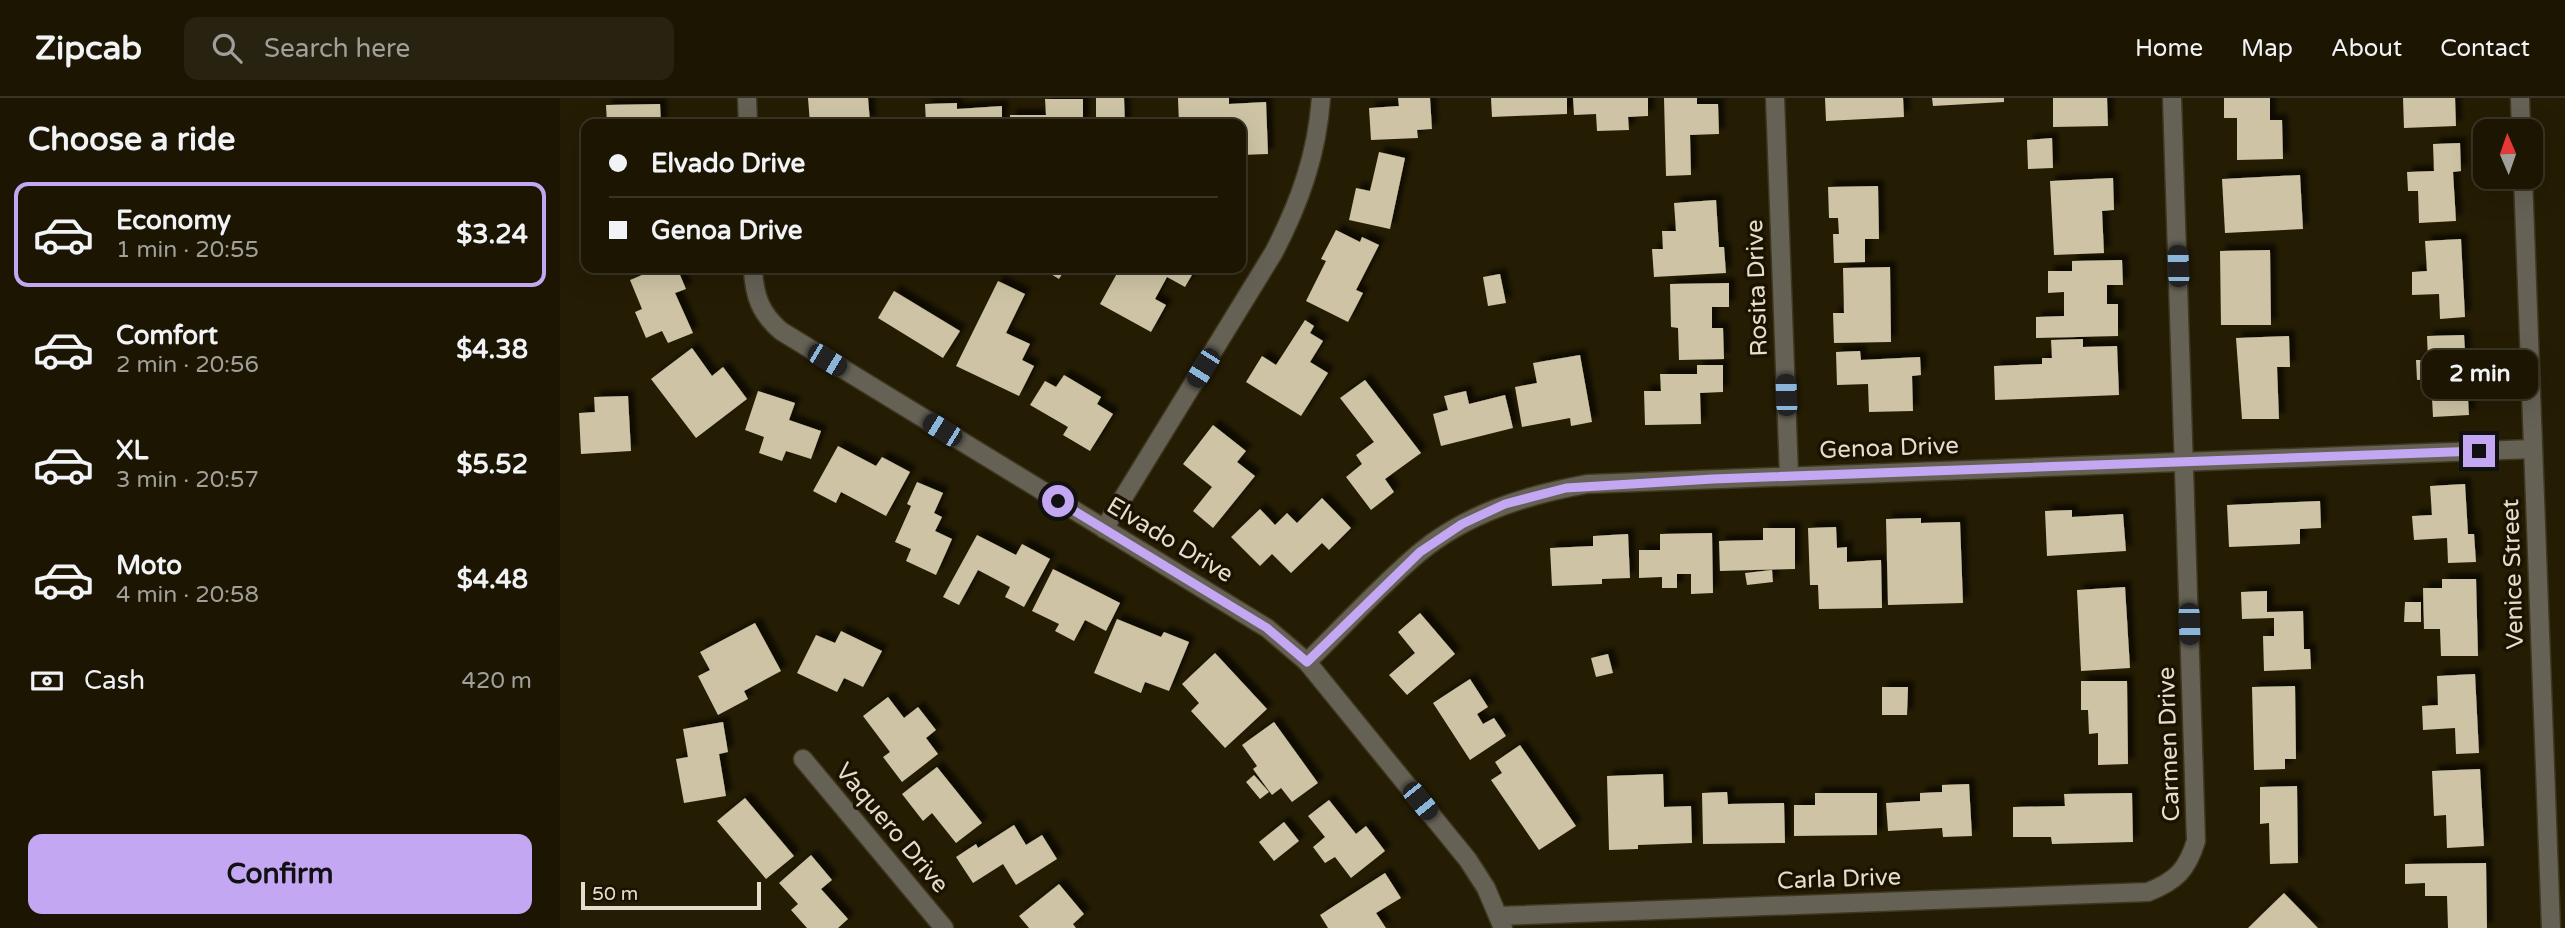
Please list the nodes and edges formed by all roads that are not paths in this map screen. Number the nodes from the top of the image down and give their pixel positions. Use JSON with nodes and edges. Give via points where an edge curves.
{"nodes":[{"id":1,"x":747,"y":98,"type":"edge"},
{"id":2,"x":1321,"y":98,"type":"edge"},
{"id":3,"x":1775,"y":98,"type":"edge"},
{"id":4,"x":2172,"y":98,"type":"edge"},
{"id":5,"x":2520,"y":98,"type":"edge"},
{"id":6,"x":748,"y":119,"type":"edge"},
{"id":7,"x":2521,"y":119,"type":"edge"},
{"id":8,"x":2523,"y":189,"type":"edge"},
{"id":9,"x":754,"y":273,"type":"edge"},
{"id":10,"x":2533,"y":449,"type":"junction"},
{"id":11,"x":2184,"y":461,"type":"junction"},
{"id":12,"x":1788,"y":476,"type":"junction"},
{"id":13,"x":1104,"y":529,"type":"junction"},
{"id":14,"x":1307,"y":662,"type":"junction"},
{"id":15,"x":803,"y":759,"type":"dead end"},
{"id":16,"x":2176,"y":879,"type":"joint"},
{"id":17,"x":1501,"y":922,"type":"edge"},
{"id":18,"x":944,"y":928,"type":"edge"},
{"id":19,"x":2551,"y":928,"type":"edge"}],
"edges":[{"from":1,"to":6,"type":"street"},
{"from":2,"to":13,"type":"street","via":[[1311,166],[1295,212]]},
{"from":3,"to":12,"type":"street","name":"Rosita Drive"},
{"from":4,"to":11,"type":"street","name":"Carmen Drive"},
{"from":5,"to":7,"type":"street"},
{"from":8,"to":10,"type":"street","name":"Venice Street"},
{"from":9,"to":13,"type":"street","name":"Elvado Drive","via":[[757,301],[780,331]]},
{"from":10,"to":11,"type":"street","name":"Genoa Drive"},
{"from":10,"to":19,"type":"street","name":"Venice Street"},
{"from":11,"to":12,"type":"street","name":"Genoa Drive"},
{"from":11,"to":16,"type":"street","name":"Carmen Drive","via":[[2196,841],[2189,865]]},
{"from":12,"to":14,"type":"street","name":"Genoa Drive","via":[[1587,484],[1505,504],[1462,524],[1420,552]]},
{"from":13,"to":14,"type":"street","name":"Elvado Drive","via":[[1267,628]]},
{"from":14,"to":17,"type":"street","name":"Elvado Drive","via":[[1468,860]]},
{"from":15,"to":18,"type":"street","name":"Vaquero Drive"},
{"from":16,"to":17,"type":"street","name":"Carla Drive","via":[[2148,892]]}]}
